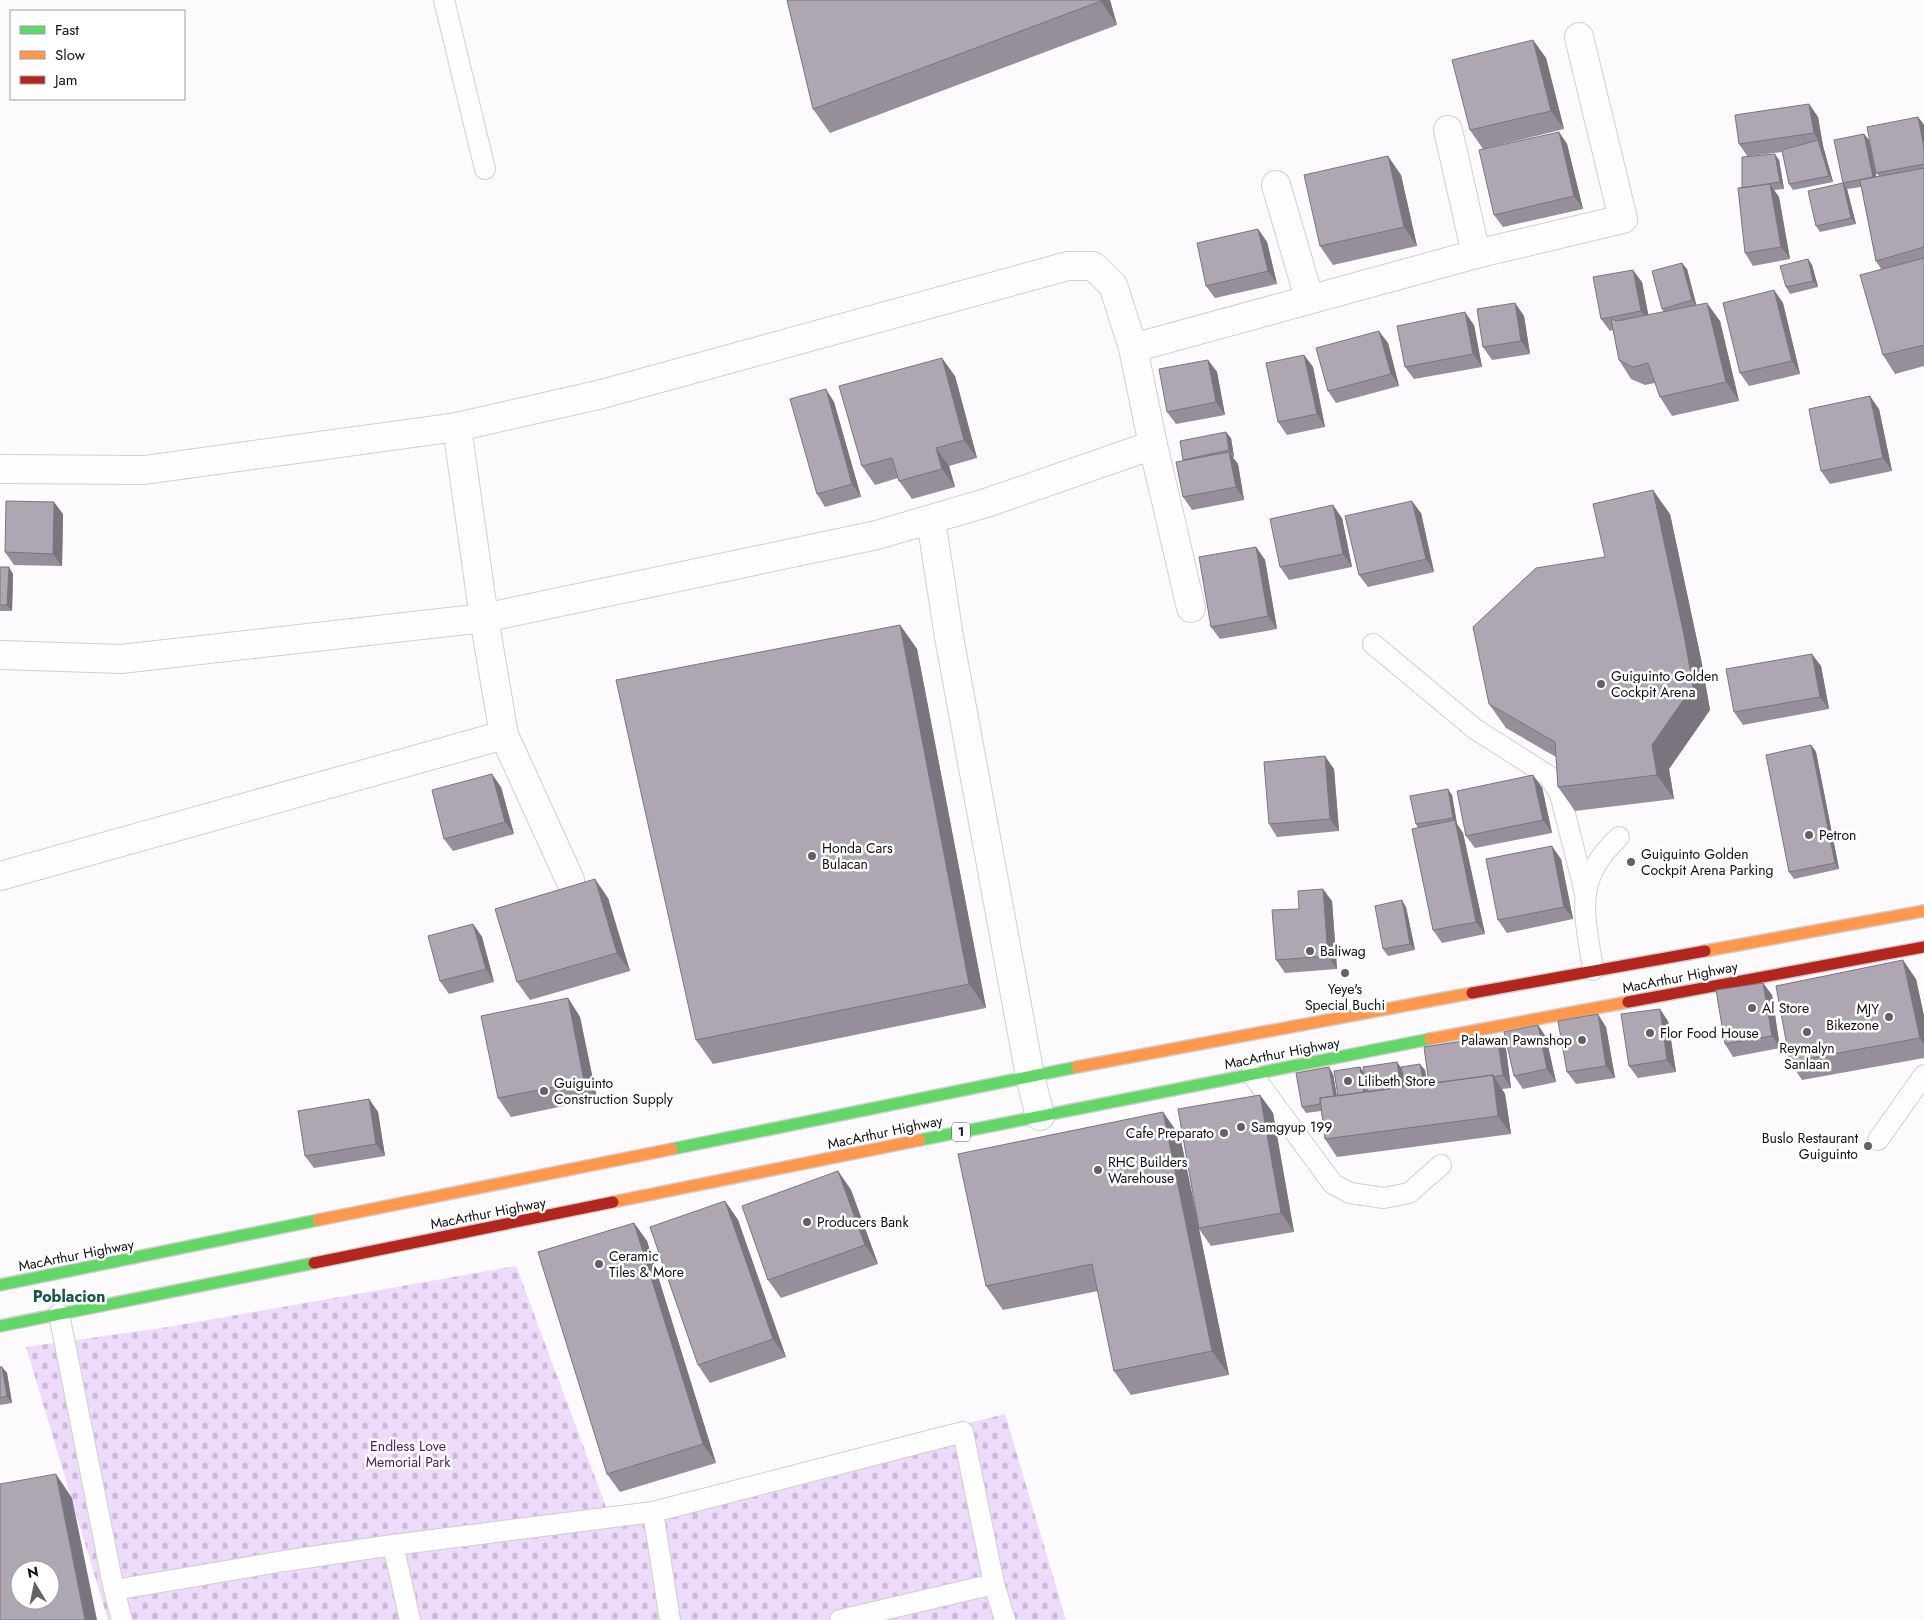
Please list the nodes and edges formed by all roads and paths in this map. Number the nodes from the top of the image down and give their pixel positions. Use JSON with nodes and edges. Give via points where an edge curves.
{"nodes":[{"id":1,"x":444,"y":0,"type":"edge"},
{"id":2,"x":1579,"y":37,"type":"dead end"},
{"id":3,"x":1448,"y":130,"type":"dead end"},
{"id":4,"x":485,"y":169,"type":"dead end"},
{"id":5,"x":1276,"y":185,"type":"dead end"},
{"id":6,"x":1476,"y":254,"type":"junction"},
{"id":7,"x":1309,"y":298,"type":"junction"},
{"id":8,"x":1133,"y":348,"type":"junction"},
{"id":9,"x":457,"y":428,"type":"junction"},
{"id":10,"x":1153,"y":445,"type":"junction"},
{"id":11,"x":0,"y":469,"type":"edge"},
{"id":12,"x":931,"y":520,"type":"junction"},
{"id":13,"x":1190,"y":608,"type":"dead end"},
{"id":14,"x":484,"y":618,"type":"junction"},
{"id":15,"x":1373,"y":644,"type":"dead end"},
{"id":16,"x":0,"y":655,"type":"edge"},
{"id":17,"x":504,"y":735,"type":"junction"},
{"id":18,"x":1620,"y":837,"type":"dead end"},
{"id":19,"x":0,"y":876,"type":"edge"},
{"id":20,"x":570,"y":880,"type":"dead end"},
{"id":21,"x":1585,"y":893,"type":"junction"},
{"id":22,"x":1924,"y":910,"type":"edge"},
{"id":23,"x":1924,"y":947,"type":"edge"},
{"id":24,"x":1593,"y":970,"type":"junction"},
{"id":25,"x":1252,"y":1074,"type":"junction"},
{"id":26,"x":1924,"y":1075,"type":"edge"},
{"id":27,"x":1030,"y":1076,"type":"junction"},
{"id":28,"x":1040,"y":1116,"type":"junction"},
{"id":29,"x":1878,"y":1140,"type":"dead end"},
{"id":30,"x":1441,"y":1165,"type":"dead end"},
{"id":31,"x":0,"y":1285,"type":"edge"},
{"id":32,"x":59,"y":1314,"type":"junction"},
{"id":33,"x":0,"y":1326,"type":"edge"},
{"id":34,"x":653,"y":1512,"type":"junction"},
{"id":35,"x":394,"y":1545,"type":"junction"},
{"id":36,"x":994,"y":1584,"type":"junction"},
{"id":37,"x":114,"y":1590,"type":"junction"},
{"id":38,"x":122,"y":1620,"type":"edge"},
{"id":39,"x":410,"y":1620,"type":"edge"},
{"id":40,"x":670,"y":1620,"type":"edge"},
{"id":41,"x":840,"y":1620,"type":"edge"},
{"id":42,"x":1005,"y":1620,"type":"edge"}],
"edges":[{"from":1,"to":4,"type":"lane"},
{"from":2,"to":6,"type":"street","via":[[1622,219]]},
{"from":3,"to":6,"type":"street"},
{"from":5,"to":7,"type":"street"},
{"from":6,"to":7,"type":"street"},
{"from":7,"to":8,"type":"street"},
{"from":8,"to":9,"type":"street","via":[[1113,286],[1093,266],[1068,266],[602,394]]},
{"from":8,"to":10,"type":"street"},
{"from":9,"to":11,"type":"street","via":[[144,470]]},
{"from":9,"to":14,"type":"street"},
{"from":10,"to":12,"type":"street"},
{"from":10,"to":13,"type":"street"},
{"from":12,"to":14,"type":"street","via":[[867,537]]},
{"from":12,"to":27,"type":"street","via":[[950,646]]},
{"from":14,"to":16,"type":"street","via":[[121,659]]},
{"from":14,"to":17,"type":"street"},
{"from":15,"to":21,"type":"lane","via":[[1475,728],[1549,776],[1560,794]]},
{"from":17,"to":19,"type":"street"},
{"from":17,"to":20,"type":"street"},
{"from":18,"to":21,"type":"lane","via":[[1592,870]]},
{"from":21,"to":24,"type":"lane"},
{"from":22,"to":24,"type":"highway","name":"MacArthur Highway"},
{"from":23,"to":25,"type":"highway","name":"MacArthur Highway","number":"1"},
{"from":24,"to":27,"type":"highway","name":"MacArthur Highway"},
{"from":25,"to":28,"type":"highway","name":"MacArthur Highway","number":"1"},
{"from":25,"to":30,"type":"lane","via":[[1333,1184],[1350,1193],[1384,1198],[1409,1193]]},
{"from":26,"to":29,"type":"lane"},
{"from":27,"to":28,"type":"street"},
{"from":27,"to":31,"type":"highway","name":"MacArthur Highway"},
{"from":28,"to":32,"type":"highway","name":"MacArthur Highway","number":"1"},
{"from":32,"to":33,"type":"highway","name":"MacArthur Highway","number":"1"},
{"from":32,"to":37,"type":"lane"},
{"from":34,"to":35,"type":"lane"},
{"from":34,"to":36,"type":"lane","via":[[964,1432]]},
{"from":34,"to":40,"type":"lane"},
{"from":35,"to":37,"type":"lane"},
{"from":35,"to":39,"type":"lane"},
{"from":36,"to":41,"type":"lane"},
{"from":36,"to":42,"type":"lane"},
{"from":37,"to":38,"type":"lane"}]}
